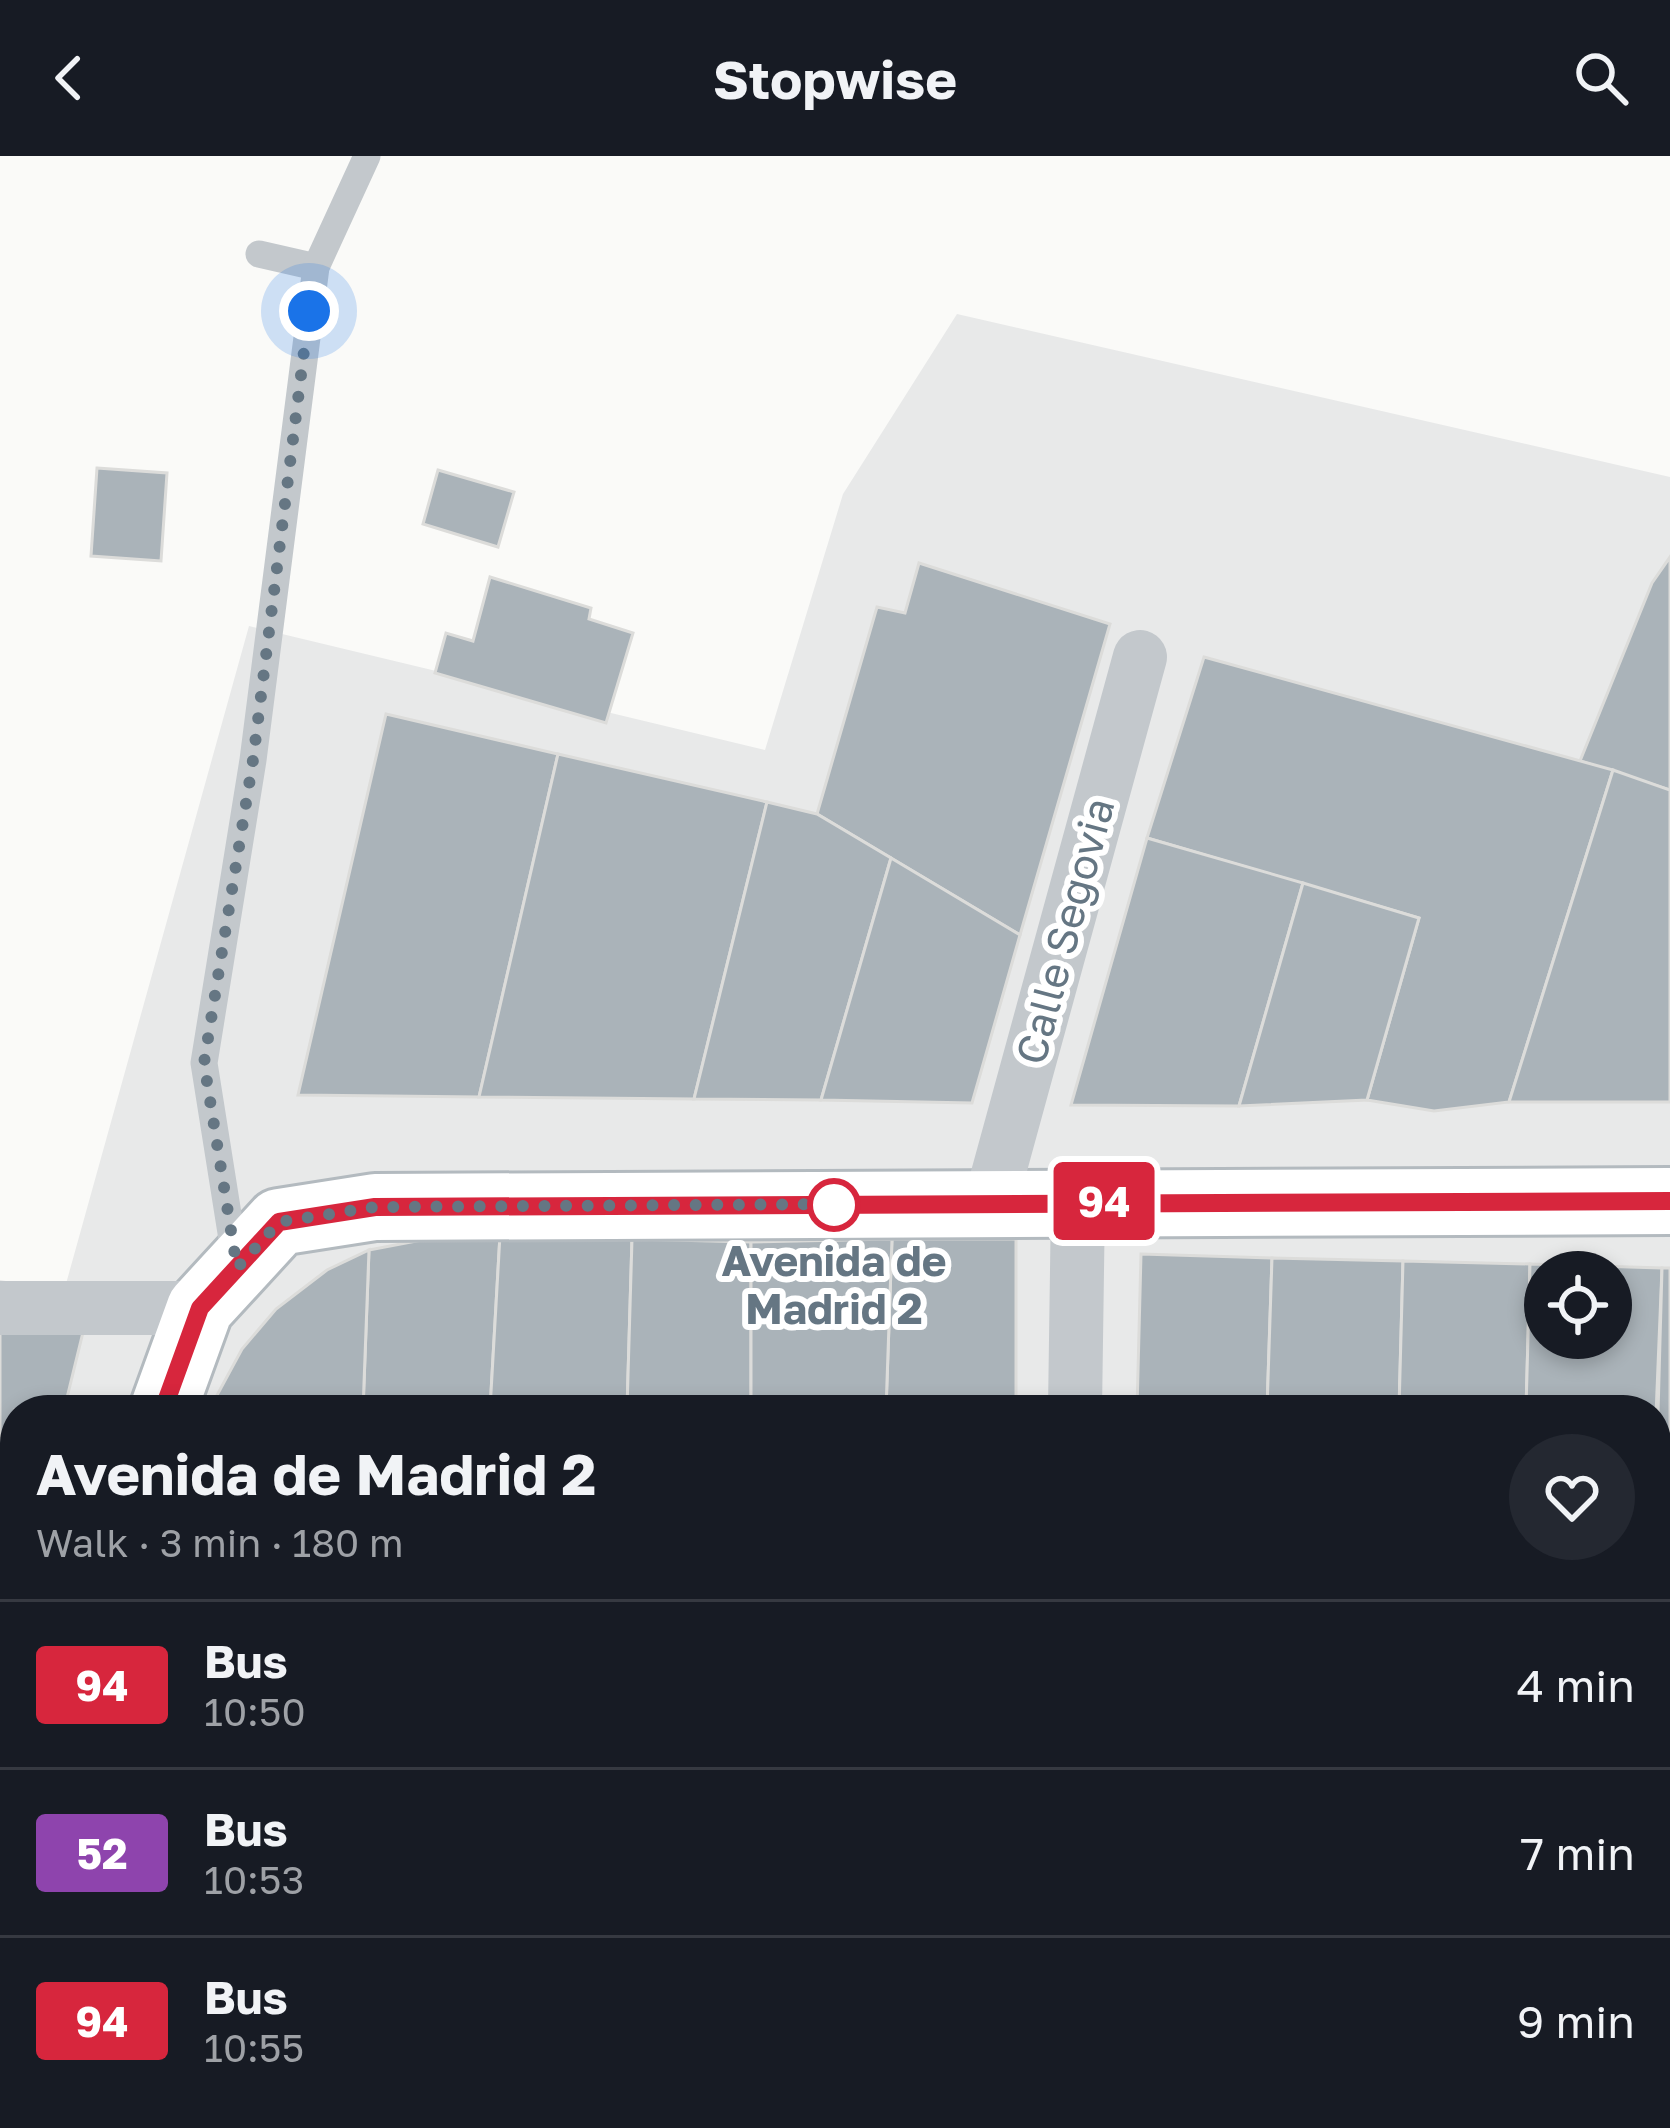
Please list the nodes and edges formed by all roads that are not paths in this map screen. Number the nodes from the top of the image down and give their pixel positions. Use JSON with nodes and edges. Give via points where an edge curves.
{"nodes":[{"id":1,"x":367,"y":156,"type":"edge"},
{"id":2,"x":259,"y":254,"type":"dead end"},
{"id":3,"x":316,"y":267,"type":"junction"},
{"id":4,"x":1141,"y":657,"type":"dead end"},
{"id":5,"x":1078,"y":1201,"type":"junction"},
{"id":6,"x":1670,"y":1201,"type":"edge"},
{"id":7,"x":990,"y":1204,"type":"junction"},
{"id":8,"x":218,"y":1288,"type":"junction"},
{"id":9,"x":0,"y":1308,"type":"edge"},
{"id":10,"x":170,"y":1395,"type":"edge"},
{"id":11,"x":1075,"y":1395,"type":"edge"}],
"edges":[{"from":1,"to":3,"type":"lane"},
{"from":2,"to":3,"type":"lane"},
{"from":3,"to":8,"type":"lane","via":[[253,760],[204,1063]]},
{"from":4,"to":7,"type":"street","name":"Calle Segovia"},
{"from":5,"to":6,"type":"street"},
{"from":5,"to":7,"type":"street"},
{"from":5,"to":11,"type":"street"},
{"from":7,"to":8,"type":"street","via":[[375,1207],[279,1222]]},
{"from":8,"to":9,"type":"street"},
{"from":8,"to":10,"type":"street"}]}
